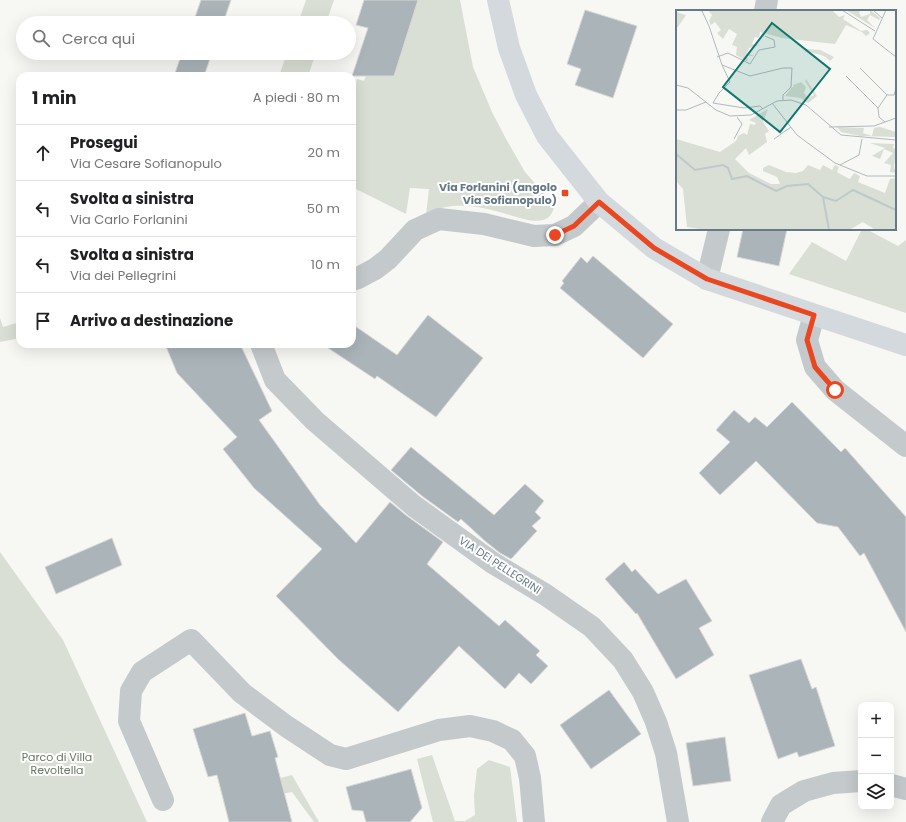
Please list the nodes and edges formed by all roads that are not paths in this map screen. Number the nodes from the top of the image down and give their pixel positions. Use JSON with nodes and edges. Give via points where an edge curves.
{"nodes":[{"id":1,"x":498,"y":0,"type":"edge"},
{"id":2,"x":767,"y":0,"type":"edge"},
{"id":3,"x":765,"y":10,"type":"edge"},
{"id":4,"x":599,"y":202,"type":"junction"},
{"id":5,"x":719,"y":230,"type":"edge"},
{"id":6,"x":356,"y":279,"type":"edge"},
{"id":7,"x":707,"y":279,"type":"junction"},
{"id":8,"x":814,"y":315,"type":"junction"},
{"id":9,"x":906,"y":345,"type":"edge"},
{"id":10,"x":263,"y":348,"type":"edge"},
{"id":11,"x":906,"y":446,"type":"edge"},
{"id":12,"x":858,"y":781,"type":"edge"},
{"id":13,"x":894,"y":786,"type":"edge"},
{"id":14,"x":906,"y":789,"type":"edge"},
{"id":15,"x":163,"y":800,"type":"dead end"},
{"id":16,"x":534,"y":822,"type":"edge"},
{"id":17,"x":678,"y":822,"type":"edge"},
{"id":18,"x":772,"y":822,"type":"edge"}],
"edges":[{"from":1,"to":4,"type":"main road","via":[[509,48],[526,95],[547,136]]},
{"from":2,"to":3,"type":"street"},
{"from":4,"to":6,"type":"street","via":[[574,226],[555,235],[534,236],[484,224],[439,219],[415,230],[376,269]]},
{"from":4,"to":7,"type":"main road","via":[[654,248]]},
{"from":5,"to":7,"type":"street"},
{"from":7,"to":8,"type":"main road"},
{"from":8,"to":9,"type":"main road"},
{"from":8,"to":11,"type":"street","via":[[807,340],[815,367],[835,390]]},
{"from":10,"to":17,"type":"street","name":"VIA DEI PELLEGRINI","via":[[275,380],[315,421],[414,506],[493,563],[592,627],[623,660],[643,692],[656,722],[666,753]]},
{"from":12,"to":18,"type":"street","via":[[833,783],[804,792],[781,805]]},
{"from":13,"to":14,"type":"street"},
{"from":15,"to":16,"type":"street","via":[[129,721],[131,691],[142,672],[191,640],[242,693],[330,755],[346,759],[439,730],[470,726],[493,731],[512,740],[525,756]]}]}
